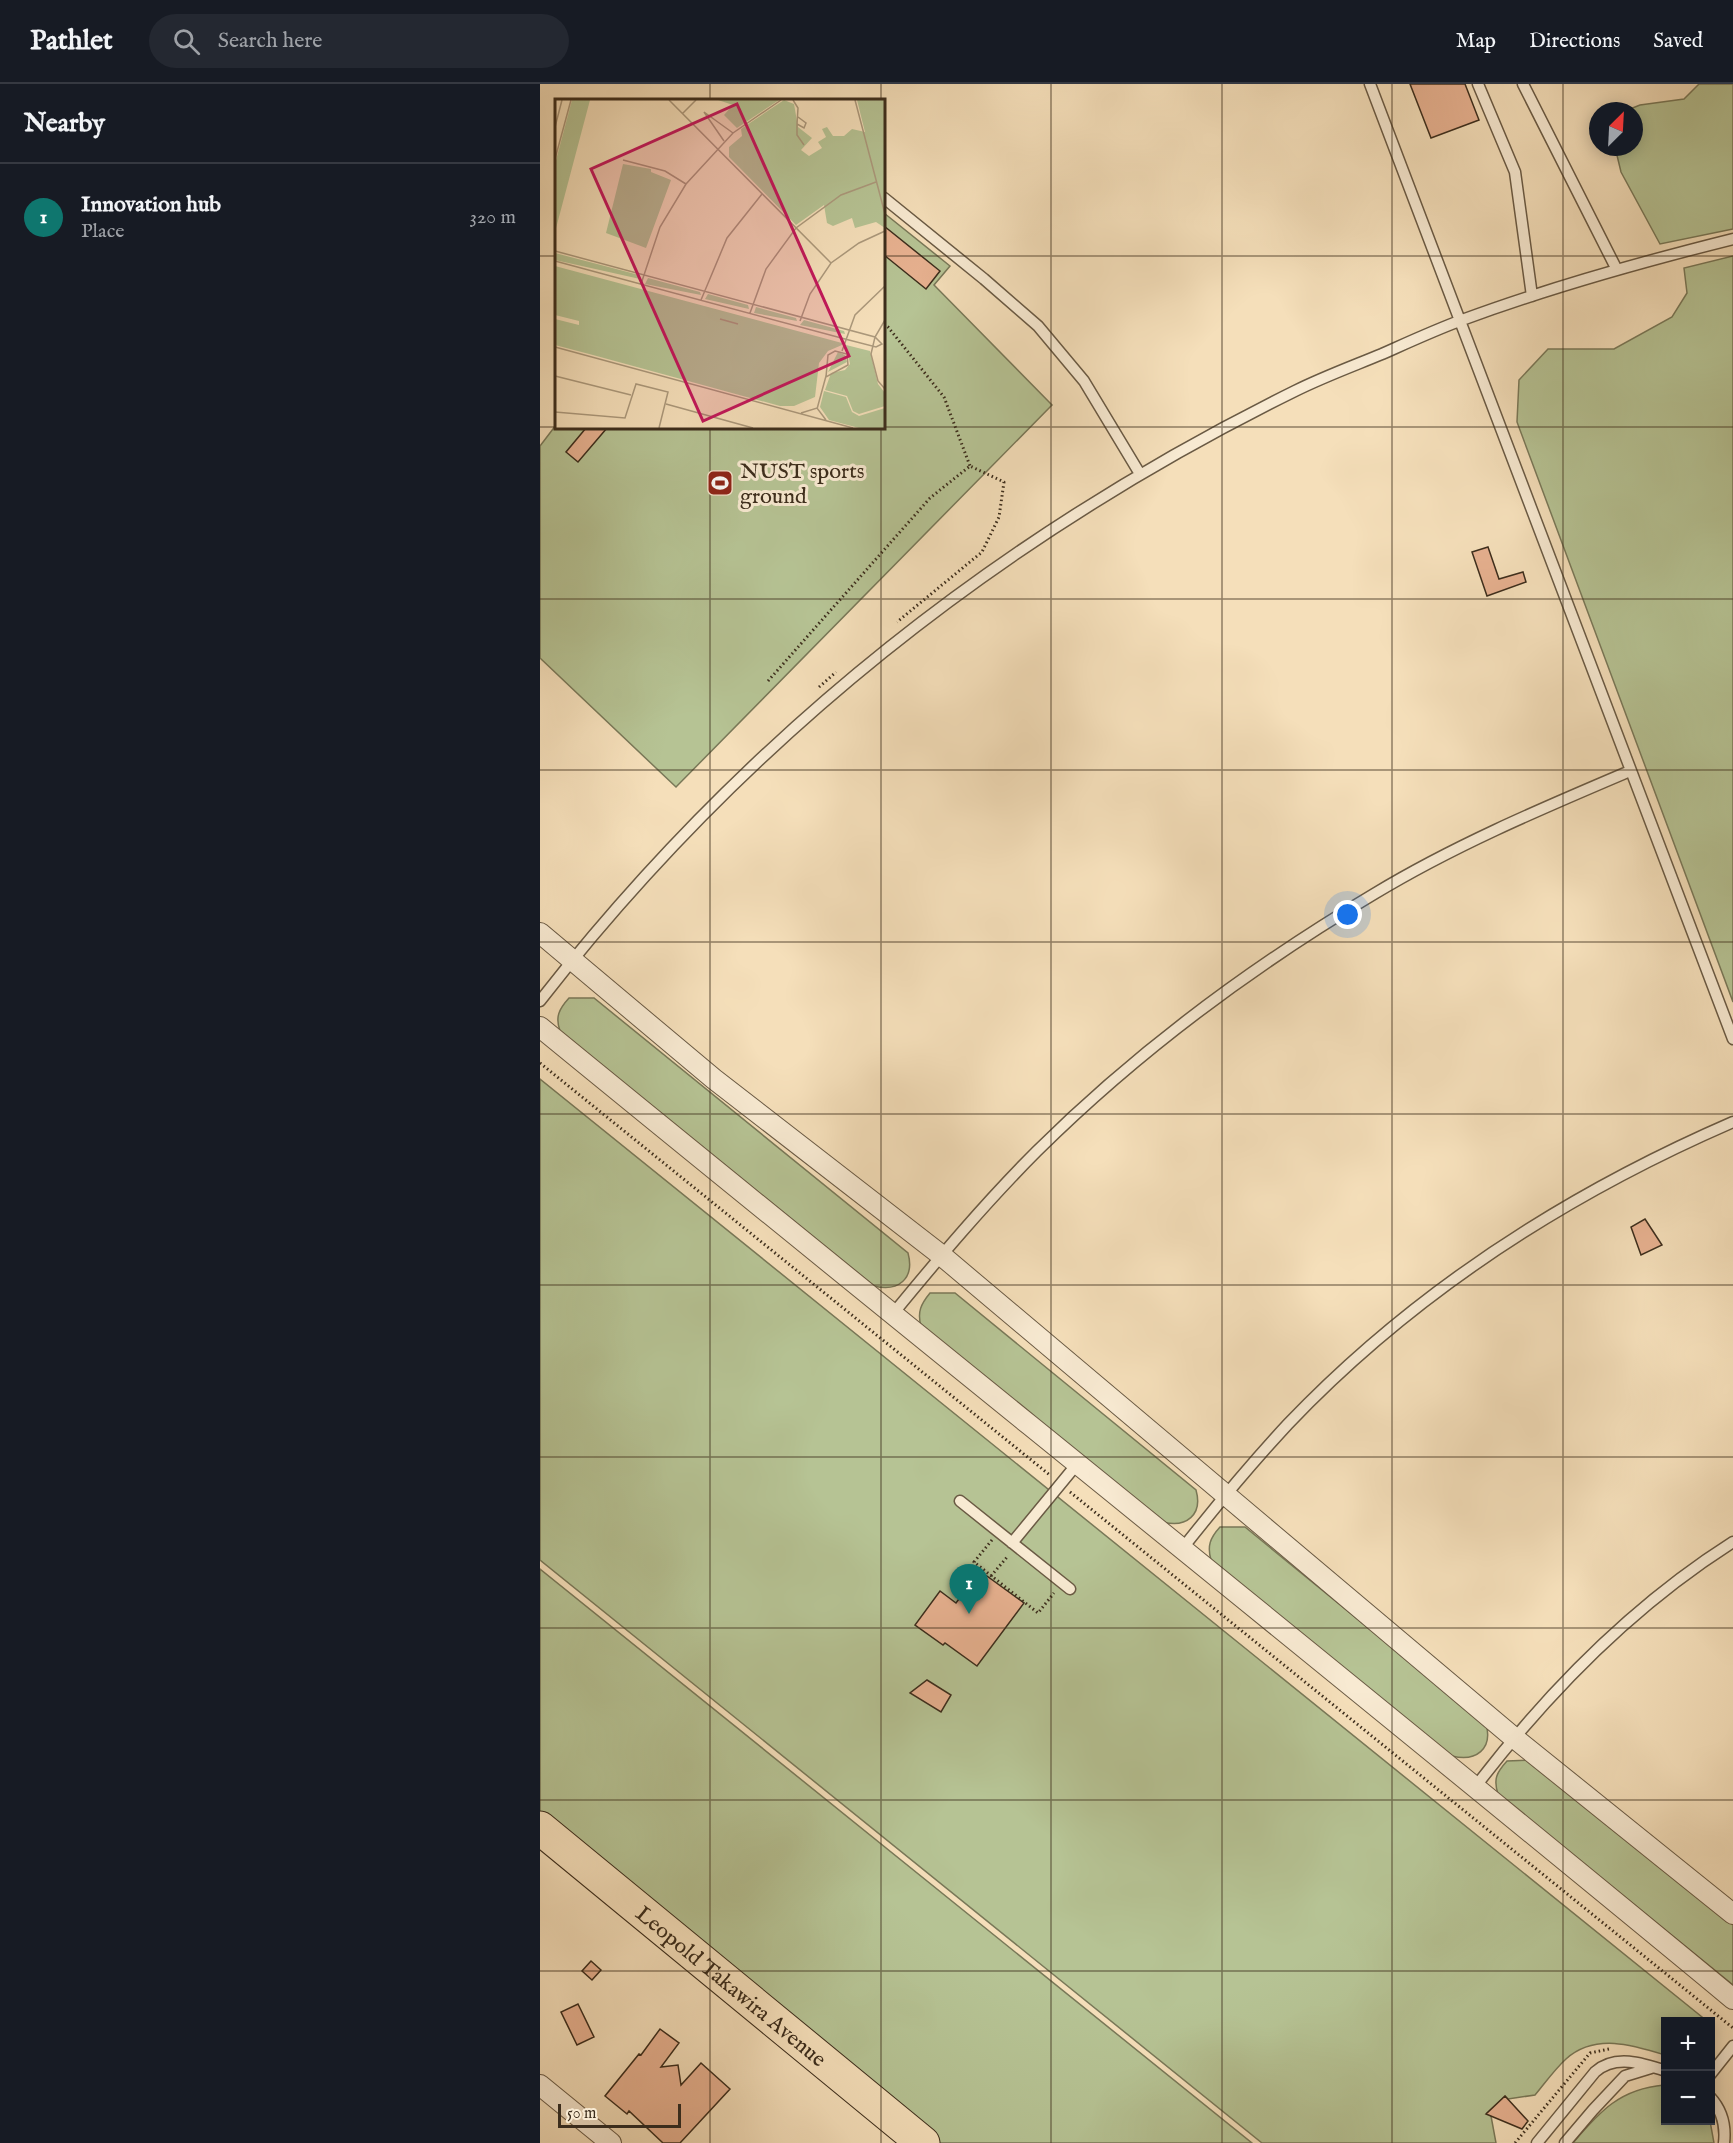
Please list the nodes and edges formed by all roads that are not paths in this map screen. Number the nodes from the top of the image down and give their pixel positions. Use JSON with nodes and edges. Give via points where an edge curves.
{"nodes":[{"id":1,"x":1370,"y":84,"type":"edge"},
{"id":2,"x":1478,"y":84,"type":"edge"},
{"id":3,"x":1522,"y":84,"type":"edge"},
{"id":4,"x":885,"y":199,"type":"edge"},
{"id":5,"x":1733,"y":239,"type":"edge"},
{"id":6,"x":1616,"y":268,"type":"junction"},
{"id":7,"x":1532,"y":296,"type":"junction"},
{"id":8,"x":1461,"y":320,"type":"junction"},
{"id":9,"x":1140,"y":474,"type":"junction"},
{"id":10,"x":1630,"y":771,"type":"junction"},
{"id":11,"x":540,"y":933,"type":"edge"},
{"id":12,"x":573,"y":959,"type":"junction"},
{"id":13,"x":540,"y":1001,"type":"edge"},
{"id":14,"x":540,"y":1027,"type":"edge"},
{"id":15,"x":1733,"y":1038,"type":"edge"},
{"id":16,"x":1733,"y":1122,"type":"edge"},
{"id":17,"x":941,"y":1255,"type":"junction"},
{"id":18,"x":892,"y":1315,"type":"junction"},
{"id":19,"x":1077,"y":1464,"type":"junction"},
{"id":20,"x":1226,"y":1494,"type":"junction"},
{"id":21,"x":960,"y":1501,"type":"dead end"},
{"id":22,"x":1733,"y":1542,"type":"edge"},
{"id":23,"x":1012,"y":1543,"type":"junction"},
{"id":24,"x":1182,"y":1549,"type":"junction"},
{"id":25,"x":1066,"y":1586,"type":"road end"},
{"id":26,"x":1513,"y":1737,"type":"junction"},
{"id":27,"x":1476,"y":1786,"type":"junction"},
{"id":28,"x":540,"y":1828,"type":"edge"},
{"id":29,"x":1733,"y":1914,"type":"edge"},
{"id":30,"x":1733,"y":1999,"type":"edge"},
{"id":31,"x":1733,"y":2046,"type":"edge"},
{"id":32,"x":1654,"y":2067,"type":"junction"},
{"id":33,"x":1661,"y":2070,"type":"edge"},
{"id":34,"x":1713,"y":2071,"type":"edge"},
{"id":35,"x":540,"y":2085,"type":"edge"},
{"id":36,"x":1715,"y":2103,"type":"edge"},
{"id":37,"x":611,"y":2143,"type":"edge"},
{"id":38,"x":923,"y":2143,"type":"edge"},
{"id":39,"x":1537,"y":2143,"type":"edge"},
{"id":40,"x":1565,"y":2143,"type":"edge"},
{"id":41,"x":1724,"y":2143,"type":"edge"}],
"edges":[{"from":1,"to":8,"type":"lane"},
{"from":2,"to":7,"type":"lane","via":[[1515,172]]},
{"from":3,"to":6,"type":"lane"},
{"from":4,"to":9,"type":"lane","via":[[1038,326],[1084,381]]},
{"from":5,"to":6,"type":"lane"},
{"from":6,"to":7,"type":"lane"},
{"from":7,"to":8,"type":"lane"},
{"from":8,"to":9,"type":"lane","via":[[1297,390]]},
{"from":8,"to":10,"type":"lane"},
{"from":9,"to":12,"type":"lane","via":[[1024,547],[932,613],[835,691],[734,783]]},
{"from":10,"to":15,"type":"lane"},
{"from":10,"to":17,"type":"lane","via":[[1500,827],[1374,893],[1255,970],[1142,1056],[1037,1151]]},
{"from":11,"to":12,"type":"street"},
{"from":12,"to":13,"type":"lane"},
{"from":12,"to":17,"type":"street","via":[[714,1079]]},
{"from":14,"to":18,"type":"street"},
{"from":16,"to":20,"type":"lane","via":[[1588,1192],[1507,1241],[1430,1296],[1289,1423]]},
{"from":17,"to":18,"type":"lane"},
{"from":17,"to":20,"type":"street"},
{"from":18,"to":19,"type":"street"},
{"from":19,"to":23,"type":"lane"},
{"from":19,"to":24,"type":"street"},
{"from":20,"to":24,"type":"lane"},
{"from":20,"to":26,"type":"street"},
{"from":21,"to":23,"type":"lane"},
{"from":22,"to":26,"type":"lane","via":[[1652,1601],[1579,1665]]},
{"from":23,"to":25,"type":"lane"},
{"from":24,"to":27,"type":"street"},
{"from":26,"to":27,"type":"lane"},
{"from":26,"to":29,"type":"street"},
{"from":27,"to":30,"type":"street"},
{"from":28,"to":38,"type":"highway","name":"Leopold Takawira Avenue"},
{"from":31,"to":34,"type":"lane"},
{"from":32,"to":33,"type":"lane"},
{"from":32,"to":39,"type":"lane","via":[[1625,2061],[1602,2066]]},
{"from":32,"to":40,"type":"lane","via":[[1625,2076]]},
{"from":35,"to":37,"type":"street"},
{"from":36,"to":41,"type":"lane","via":[[1724,2121]]}]}
